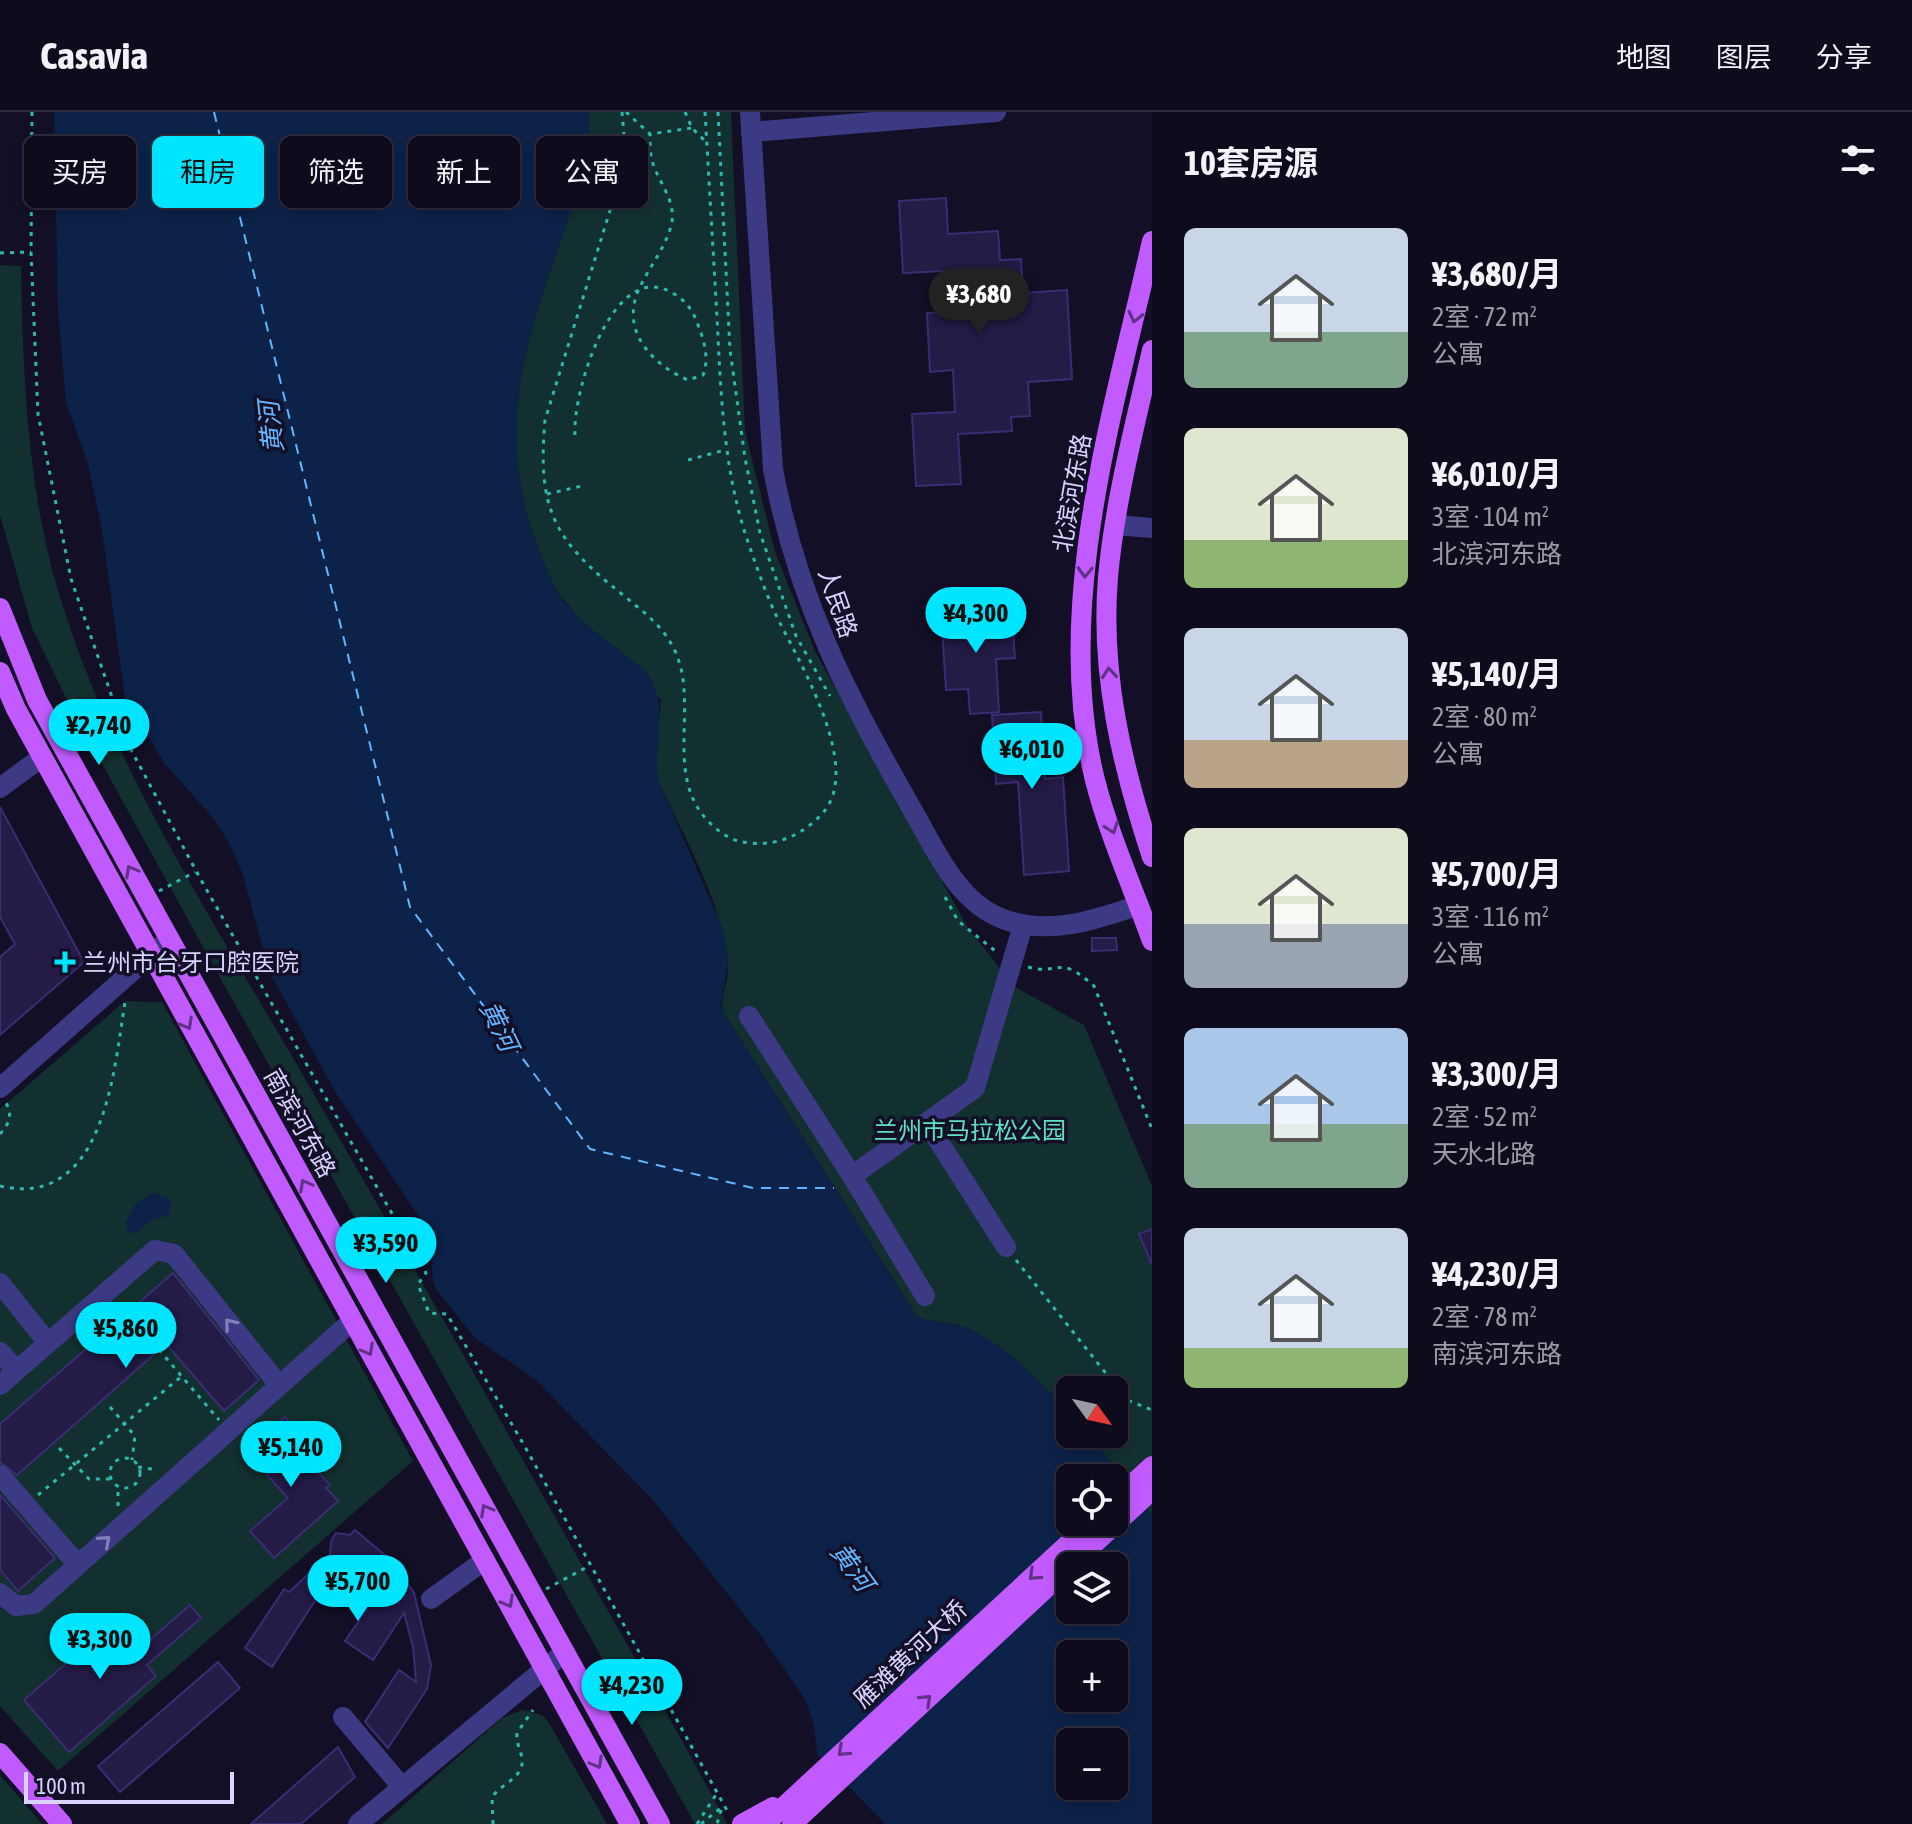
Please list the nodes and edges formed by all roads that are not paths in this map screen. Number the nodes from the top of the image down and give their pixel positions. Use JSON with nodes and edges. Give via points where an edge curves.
{"nodes":[{"id":1,"x":996,"y":112,"type":"edge"},
{"id":2,"x":751,"y":122,"type":"edge"},
{"id":3,"x":1152,"y":241,"type":"edge"},
{"id":4,"x":1152,"y":350,"type":"edge"},
{"id":5,"x":1116,"y":525,"type":"junction"},
{"id":6,"x":1152,"y":528,"type":"edge"},
{"id":7,"x":0,"y":608,"type":"edge"},
{"id":8,"x":0,"y":672,"type":"edge"},
{"id":9,"x":42,"y":757,"type":"junction"},
{"id":10,"x":0,"y":788,"type":"edge"},
{"id":11,"x":1152,"y":857,"type":"edge"},
{"id":12,"x":1139,"y":905,"type":"junction"},
{"id":13,"x":1023,"y":925,"type":"junction"},
{"id":14,"x":168,"y":939,"type":"junction"},
{"id":15,"x":1152,"y":941,"type":"edge"},
{"id":16,"x":150,"y":956,"type":"junction"},
{"id":17,"x":749,"y":1016,"type":"dead end"},
{"id":18,"x":0,"y":1090,"type":"edge"},
{"id":19,"x":927,"y":1123,"type":"junction"},
{"id":20,"x":852,"y":1176,"type":"junction"},
{"id":21,"x":1006,"y":1247,"type":"road end"},
{"id":22,"x":0,"y":1283,"type":"edge"},
{"id":23,"x":925,"y":1296,"type":"dead end"},
{"id":24,"x":352,"y":1321,"type":"junction"},
{"id":25,"x":48,"y":1343,"type":"junction"},
{"id":26,"x":0,"y":1352,"type":"edge"},
{"id":27,"x":16,"y":1370,"type":"junction"},
{"id":28,"x":0,"y":1385,"type":"edge"},
{"id":29,"x":279,"y":1385,"type":"junction"},
{"id":30,"x":1152,"y":1466,"type":"edge"},
{"id":31,"x":0,"y":1475,"type":"edge"},
{"id":32,"x":1128,"y":1488,"type":"edge"},
{"id":33,"x":1152,"y":1490,"type":"edge"},
{"id":34,"x":1078,"y":1536,"type":"edge"},
{"id":35,"x":1085,"y":1552,"type":"edge"},
{"id":36,"x":485,"y":1560,"type":"junction"},
{"id":37,"x":78,"y":1565,"type":"junction"},
{"id":38,"x":1056,"y":1579,"type":"edge"},
{"id":39,"x":0,"y":1593,"type":"edge"},
{"id":40,"x":431,"y":1599,"type":"dead end"},
{"id":41,"x":565,"y":1652,"type":"junction"},
{"id":42,"x":546,"y":1670,"type":"junction"},
{"id":43,"x":343,"y":1717,"type":"dead end"},
{"id":44,"x":0,"y":1753,"type":"edge"},
{"id":45,"x":402,"y":1787,"type":"junction"},
{"id":46,"x":798,"y":1813,"type":"edge"},
{"id":47,"x":62,"y":1824,"type":"edge"},
{"id":48,"x":358,"y":1824,"type":"edge"},
{"id":49,"x":630,"y":1824,"type":"edge"},
{"id":50,"x":660,"y":1824,"type":"edge"},
{"id":51,"x":742,"y":1824,"type":"edge"},
{"id":52,"x":765,"y":1824,"type":"edge"}],
"edges":[{"from":1,"to":2,"type":"street"},
{"from":2,"to":13,"type":"street","name":"人民路","via":[[773,469],[808,598],[833,667],[951,876],[982,906]]},
{"from":3,"to":12,"type":"main road","name":"北滨河东路","one_way":true,"via":[[1085,559],[1082,669],[1095,780]]},
{"from":4,"to":5,"type":"main road","name":"北滨河东路"},
{"from":5,"to":6,"type":"street"},
{"from":11,"to":5,"type":"main road","name":"北滨河东路","one_way":true,"via":[[1118,738],[1110,684],[1107,616]]},
{"from":14,"to":7,"type":"main road","name":"南滨河东路","one_way":true,"via":[[37,700]]},
{"from":8,"to":9,"type":"main road"},
{"from":9,"to":10,"type":"street"},
{"from":9,"to":16,"type":"main road"},
{"from":12,"to":13,"type":"street","name":"人民路","via":[[1067,925]]},
{"from":12,"to":15,"type":"main road","name":"北滨河东路"},
{"from":13,"to":19,"type":"street","via":[[975,1088]]},
{"from":14,"to":16,"type":"street"},
{"from":41,"to":14,"type":"main road","name":"南滨河东路","one_way":true},
{"from":16,"to":18,"type":"street"},
{"from":16,"to":24,"type":"main road","one_way":true},
{"from":17,"to":20,"type":"street"},
{"from":19,"to":20,"type":"street"},
{"from":19,"to":21,"type":"street"},
{"from":20,"to":23,"type":"street"},
{"from":22,"to":25,"type":"street"},
{"from":24,"to":29,"type":"street"},
{"from":24,"to":36,"type":"main road","one_way":true},
{"from":25,"to":27,"type":"street"},
{"from":29,"to":25,"type":"street","one_way":true,"via":[[174,1254],[155,1250]]},
{"from":26,"to":27,"type":"street"},
{"from":27,"to":28,"type":"street"},
{"from":37,"to":29,"type":"street","one_way":true},
{"from":30,"to":32,"type":"main road"},
{"from":31,"to":37,"type":"street"},
{"from":33,"to":35,"type":"main road","name":"雁滩黄河大桥"},
{"from":34,"to":46,"type":"main road","name":"雁滩黄河大桥","one_way":true},
{"from":36,"to":40,"type":"street"},
{"from":36,"to":42,"type":"main road","one_way":true},
{"from":37,"to":39,"type":"street","via":[[34,1604],[16,1606]]},
{"from":46,"to":38,"type":"main road","name":"雁滩黄河大桥","one_way":true},
{"from":41,"to":42,"type":"street"},
{"from":41,"to":50,"type":"main road","name":"南滨河东路"},
{"from":42,"to":45,"type":"street"},
{"from":42,"to":49,"type":"main road","one_way":true},
{"from":43,"to":45,"type":"street"},
{"from":44,"to":47,"type":"main road"},
{"from":45,"to":48,"type":"street"},
{"from":46,"to":51,"type":"main road"},
{"from":46,"to":52,"type":"main road","name":"雁滩黄河大桥"}]}
